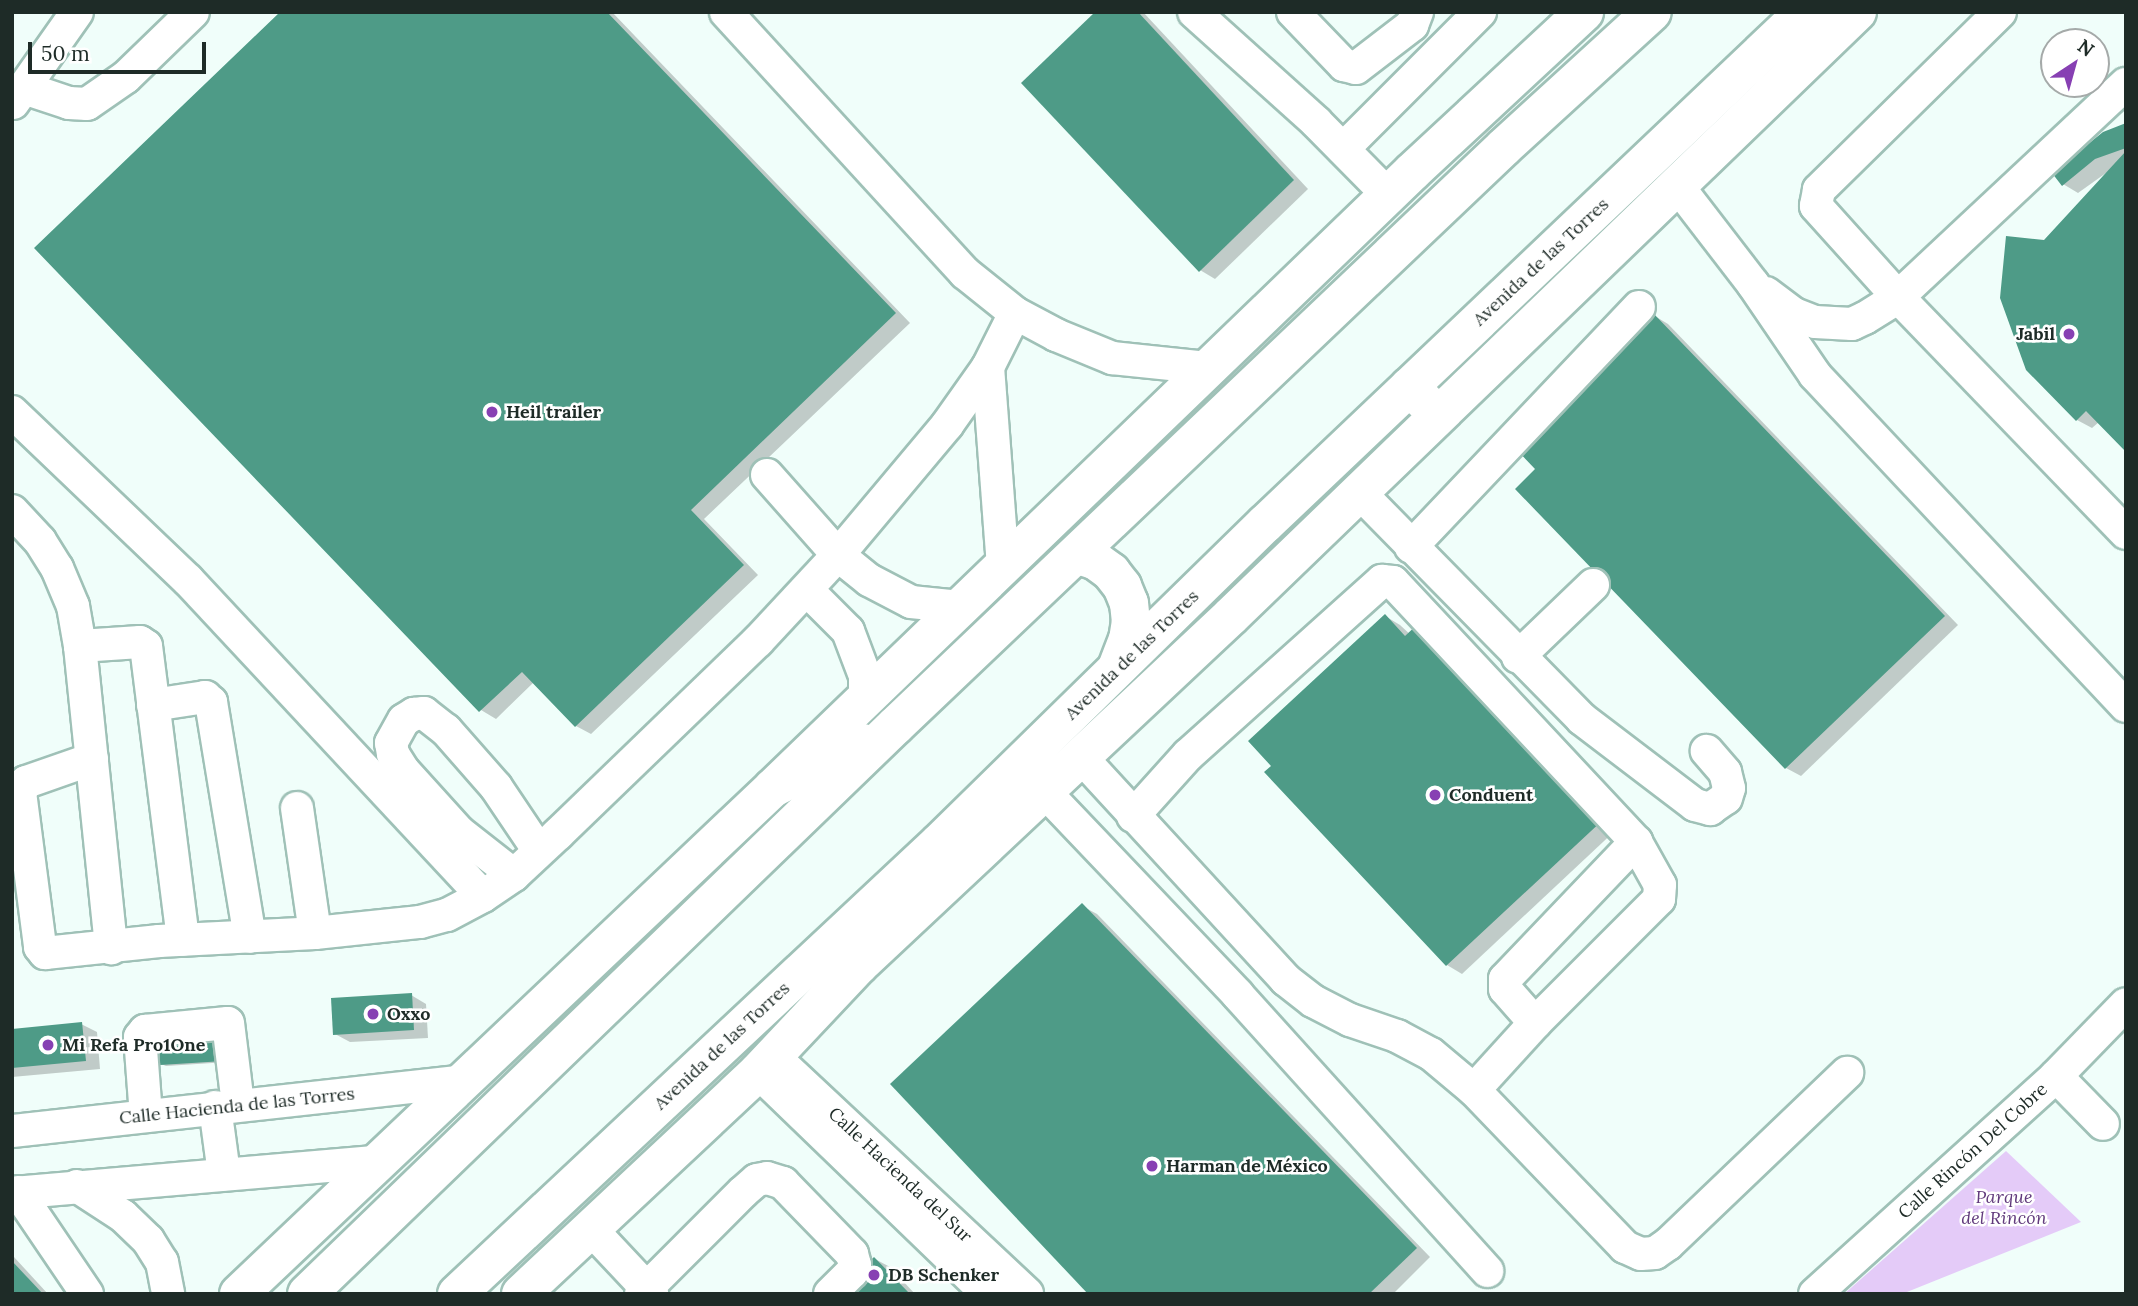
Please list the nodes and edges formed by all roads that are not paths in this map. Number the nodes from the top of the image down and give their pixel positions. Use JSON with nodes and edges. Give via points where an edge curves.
{"nodes":[{"id":1,"x":76,"y":12,"type":"edge"},
{"id":2,"x":193,"y":12,"type":"edge"},
{"id":3,"x":726,"y":12,"type":"edge"},
{"id":4,"x":1194,"y":12,"type":"edge"},
{"id":5,"x":1293,"y":12,"type":"edge"},
{"id":6,"x":1480,"y":12,"type":"edge"},
{"id":7,"x":1584,"y":12,"type":"edge"},
{"id":8,"x":1621,"y":12,"type":"edge"},
{"id":9,"x":1652,"y":12,"type":"edge"},
{"id":10,"x":1804,"y":12,"type":"edge"},
{"id":11,"x":1836,"y":12,"type":"edge"},
{"id":12,"x":1857,"y":12,"type":"edge"},
{"id":13,"x":2000,"y":12,"type":"edge"},
{"id":14,"x":1415,"y":19,"type":"edge"},
{"id":15,"x":1439,"y":53,"type":"junction"},
{"id":16,"x":2126,"y":84,"type":"edge"},
{"id":17,"x":18,"y":96,"type":"edge"},
{"id":18,"x":1504,"y":148,"type":"junction"},
{"id":19,"x":1343,"y":149,"type":"junction"},
{"id":20,"x":1630,"y":179,"type":"junction"},
{"id":21,"x":1676,"y":184,"type":"junction"},
{"id":22,"x":1388,"y":195,"type":"junction"},
{"id":23,"x":1753,"y":284,"type":"junction"},
{"id":24,"x":1898,"y":297,"type":"junction"},
{"id":25,"x":1639,"y":307,"type":"dead end"},
{"id":26,"x":1015,"y":313,"type":"junction"},
{"id":27,"x":988,"y":367,"type":"junction"},
{"id":28,"x":1209,"y":368,"type":"junction"},
{"id":29,"x":1409,"y":387,"type":"junction"},
{"id":30,"x":12,"y":412,"type":"edge"},
{"id":31,"x":1438,"y":414,"type":"junction"},
{"id":32,"x":767,"y":475,"type":"dead end"},
{"id":33,"x":1360,"y":493,"type":"junction"},
{"id":34,"x":12,"y":511,"type":"edge"},
{"id":35,"x":2126,"y":533,"type":"edge"},
{"id":36,"x":1411,"y":547,"type":"junction"},
{"id":37,"x":838,"y":555,"type":"junction"},
{"id":38,"x":1079,"y":555,"type":"junction"},
{"id":39,"x":1003,"y":567,"type":"junction"},
{"id":40,"x":1593,"y":584,"type":"dead end"},
{"id":41,"x":807,"y":590,"type":"junction"},
{"id":42,"x":960,"y":607,"type":"junction"},
{"id":43,"x":80,"y":646,"type":"junction"},
{"id":44,"x":1518,"y":657,"type":"junction"},
{"id":45,"x":1115,"y":672,"type":"junction"},
{"id":46,"x":865,"y":699,"type":"junction"},
{"id":47,"x":153,"y":705,"type":"junction"},
{"id":48,"x":2126,"y":706,"type":"edge"},
{"id":49,"x":895,"y":726,"type":"junction"},
{"id":50,"x":1707,"y":751,"type":"dead end"},
{"id":51,"x":1081,"y":757,"type":"junction"},
{"id":52,"x":92,"y":760,"type":"junction"},
{"id":53,"x":773,"y":788,"type":"junction"},
{"id":54,"x":1045,"y":792,"type":"junction"},
{"id":55,"x":297,"y":808,"type":"dead end"},
{"id":56,"x":1133,"y":816,"type":"junction"},
{"id":57,"x":1636,"y":842,"type":"junction"},
{"id":58,"x":939,"y":843,"type":"junction"},
{"id":59,"x":539,"y":851,"type":"junction"},
{"id":60,"x":514,"y":874,"type":"junction"},
{"id":61,"x":483,"y":897,"type":"junction"},
{"id":62,"x":315,"y":933,"type":"junction"},
{"id":63,"x":250,"y":937,"type":"junction"},
{"id":64,"x":183,"y":940,"type":"junction"},
{"id":65,"x":111,"y":948,"type":"junction"},
{"id":66,"x":859,"y":965,"type":"junction"},
{"id":67,"x":2126,"y":1004,"type":"edge"},
{"id":68,"x":1535,"y":1023,"type":"junction"},
{"id":69,"x":766,"y":1064,"type":"junction"},
{"id":70,"x":1847,"y":1073,"type":"dead end"},
{"id":71,"x":2056,"y":1076,"type":"junction"},
{"id":72,"x":462,"y":1081,"type":"junction"},
{"id":73,"x":1474,"y":1090,"type":"junction"},
{"id":74,"x":227,"y":1106,"type":"junction"},
{"id":75,"x":146,"y":1116,"type":"junction"},
{"id":76,"x":2103,"y":1124,"type":"dead end"},
{"id":77,"x":12,"y":1131,"type":"edge"},
{"id":78,"x":376,"y":1162,"type":"junction"},
{"id":79,"x":224,"y":1174,"type":"junction"},
{"id":80,"x":78,"y":1186,"type":"junction"},
{"id":81,"x":15,"y":1192,"type":"edge"},
{"id":82,"x":590,"y":1228,"type":"junction"},
{"id":83,"x":1487,"y":1271,"type":"dead end"},
{"id":84,"x":647,"y":1292,"type":"edge"},
{"id":85,"x":87,"y":1294,"type":"edge"},
{"id":86,"x":168,"y":1294,"type":"edge"},
{"id":87,"x":239,"y":1294,"type":"edge"},
{"id":88,"x":307,"y":1294,"type":"edge"},
{"id":89,"x":457,"y":1294,"type":"edge"},
{"id":90,"x":521,"y":1294,"type":"edge"},
{"id":91,"x":830,"y":1294,"type":"edge"},
{"id":92,"x":988,"y":1294,"type":"edge"},
{"id":93,"x":1027,"y":1294,"type":"edge"},
{"id":94,"x":1815,"y":1294,"type":"edge"}],
"edges":[{"from":1,"to":17,"type":"street"},
{"from":2,"to":17,"type":"street","via":[[126,77],[87,104]]},
{"from":3,"to":26,"type":"street","via":[[965,273]]},
{"from":4,"to":19,"type":"street"},
{"from":5,"to":14,"type":"street","via":[[1351,68],[1363,65]]},
{"from":6,"to":15,"type":"street"},
{"from":7,"to":22,"type":"main road"},
{"from":8,"to":18,"type":"main road"},
{"from":9,"to":18,"type":"main road"},
{"from":10,"to":20,"type":"main road","name":"Avenida de las Torres"},
{"from":11,"to":20,"type":"main road","via":[[1717,117]]},
{"from":12,"to":21,"type":"main road","name":"Avenida de las Torres"},
{"from":13,"to":24,"type":"street","via":[[1815,197],[1816,206]]},
{"from":14,"to":15,"type":"street"},
{"from":15,"to":19,"type":"street"},
{"from":16,"to":24,"type":"street"},
{"from":18,"to":38,"type":"main road"},
{"from":19,"to":22,"type":"street"},
{"from":20,"to":29,"type":"main road","name":"Avenida de las Torres"},
{"from":21,"to":23,"type":"street"},
{"from":21,"to":31,"type":"main road","name":"Avenida de las Torres"},
{"from":22,"to":28,"type":"main road"},
{"from":23,"to":24,"type":"street","via":[[1794,314],[1835,325],[1866,318]]},
{"from":23,"to":48,"type":"street","via":[[1815,375]]},
{"from":24,"to":35,"type":"street"},
{"from":25,"to":36,"type":"street"},
{"from":26,"to":27,"type":"street"},
{"from":26,"to":28,"type":"street","via":[[1112,358]]},
{"from":27,"to":37,"type":"street","via":[[947,425]]},
{"from":27,"to":39,"type":"street"},
{"from":28,"to":39,"type":"main road"},
{"from":29,"to":31,"type":"main road"},
{"from":29,"to":45,"type":"main road","name":"Avenida de las Torres"},
{"from":30,"to":61,"type":"street","via":[[188,580]]},
{"from":31,"to":33,"type":"main road","name":"Avenida de las Torres"},
{"from":32,"to":37,"type":"street"},
{"from":33,"to":36,"type":"street"},
{"from":33,"to":51,"type":"main road","name":"Avenida de las Torres"},
{"from":34,"to":43,"type":"street","via":[[57,568],[72,606]]},
{"from":36,"to":44,"type":"street"},
{"from":37,"to":41,"type":"street"},
{"from":37,"to":42,"type":"street","via":[[889,593],[911,602]]},
{"from":38,"to":45,"type":"main road","via":[[1111,572],[1129,603],[1128,639]]},
{"from":38,"to":49,"type":"main road"},
{"from":39,"to":42,"type":"main road"},
{"from":40,"to":44,"type":"street"},
{"from":41,"to":46,"type":"street","via":[[848,631],[864,676]]},
{"from":41,"to":59,"type":"street"},
{"from":42,"to":46,"type":"main road"},
{"from":43,"to":47,"type":"street","via":[[140,642],[146,646]]},
{"from":43,"to":52,"type":"street"},
{"from":44,"to":50,"type":"street","via":[[1610,743],[1695,805],[1710,809],[1726,798],[1729,788],[1725,772]]},
{"from":45,"to":58,"type":"main road","name":"Avenida de las Torres"},
{"from":46,"to":53,"type":"main road"},
{"from":47,"to":63,"type":"street","via":[[205,697],[211,702]]},
{"from":47,"to":64,"type":"street"},
{"from":49,"to":53,"type":"main road"},
{"from":49,"to":88,"type":"main road"},
{"from":51,"to":54,"type":"main road","name":"Avenida de las Torres"},
{"from":51,"to":56,"type":"street"},
{"from":52,"to":65,"type":"street"},
{"from":52,"to":65,"type":"street","via":[[26,782],[20,792],[40,947],[45,953]]},
{"from":53,"to":72,"type":"main road"},
{"from":54,"to":66,"type":"main road","name":"Avenida de las Torres"},
{"from":54,"to":83,"type":"street","via":[[1238,995]]},
{"from":55,"to":62,"type":"street"},
{"from":56,"to":57,"type":"street","via":[[1188,755],[1382,581],[1393,582]]},
{"from":56,"to":73,"type":"street","via":[[1286,980],[1350,1020],[1431,1054]]},
{"from":57,"to":68,"type":"street","via":[[1660,885],[1659,899]]},
{"from":57,"to":68,"type":"street","via":[[1505,979],[1505,989]]},
{"from":58,"to":66,"type":"main road"},
{"from":58,"to":89,"type":"main road","name":"Avenida de las Torres"},
{"from":59,"to":60,"type":"street"},
{"from":59,"to":60,"type":"street","via":[[496,787],[446,730],[424,713],[404,720],[391,743],[403,770],[459,832]]},
{"from":60,"to":61,"type":"street"},
{"from":61,"to":62,"type":"street","via":[[420,922]]},
{"from":62,"to":63,"type":"street"},
{"from":63,"to":64,"type":"street"},
{"from":64,"to":65,"type":"street"},
{"from":66,"to":69,"type":"main road","name":"Avenida de las Torres"},
{"from":67,"to":71,"type":"street","name":"Calle Rincón Del Cobre"},
{"from":68,"to":73,"type":"street"},
{"from":69,"to":82,"type":"main road","name":"Avenida de las Torres"},
{"from":69,"to":92,"type":"street","name":"Calle Hacienda del Sur"},
{"from":69,"to":93,"type":"street","name":"Calle Hacienda del Sur"},
{"from":70,"to":73,"type":"street","via":[[1668,1244],[1655,1253],[1641,1254],[1625,1247]]},
{"from":71,"to":76,"type":"street"},
{"from":71,"to":94,"type":"street","name":"Calle Rincón Del Cobre"},
{"from":72,"to":74,"type":"street","name":"Calle Hacienda de las Torres"},
{"from":72,"to":78,"type":"main road"},
{"from":74,"to":75,"type":"street","name":"Calle Hacienda de las Torres"},
{"from":74,"to":75,"type":"street","via":[[228,1023],[145,1031],[140,1037]]},
{"from":74,"to":79,"type":"street"},
{"from":75,"to":77,"type":"street","name":"Calle Hacienda de las Torres"},
{"from":78,"to":79,"type":"street"},
{"from":78,"to":87,"type":"main road"},
{"from":79,"to":80,"type":"street"},
{"from":80,"to":81,"type":"street"},
{"from":80,"to":86,"type":"street","via":[[123,1216],[148,1240],[162,1262]]},
{"from":81,"to":85,"type":"street"},
{"from":82,"to":84,"type":"street"},
{"from":82,"to":90,"type":"main road","name":"Avenida de las Torres"},
{"from":84,"to":91,"type":"street","via":[[743,1192],[767,1178],[783,1182],[852,1254],[852,1272]]}]}
